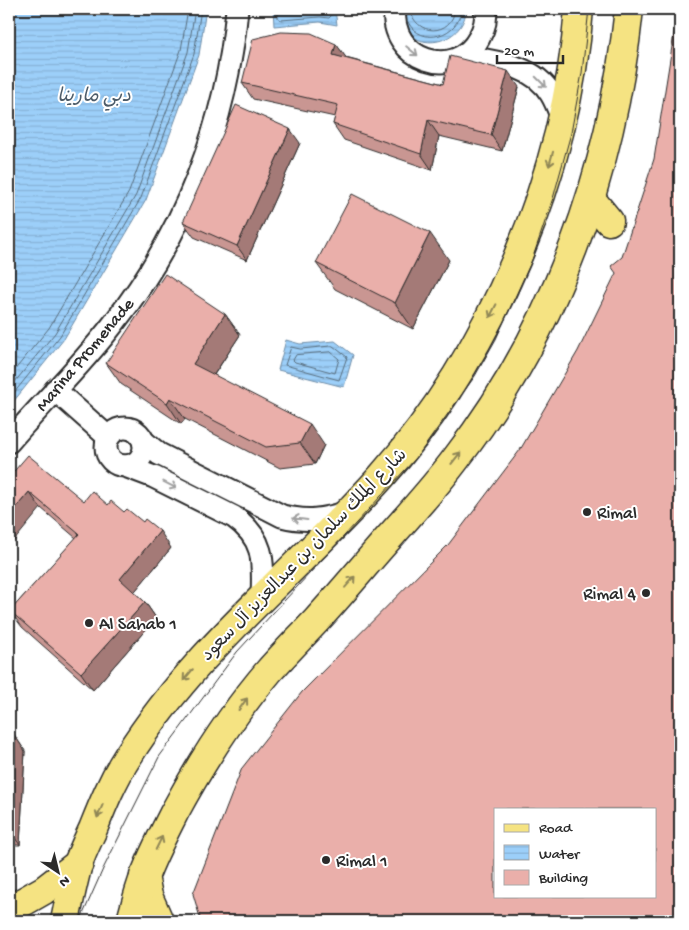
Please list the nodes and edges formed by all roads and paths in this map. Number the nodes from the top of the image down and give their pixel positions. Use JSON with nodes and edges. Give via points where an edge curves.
{"nodes":[{"id":1,"x":237,"y":9,"type":"edge"},
{"id":2,"x":395,"y":9,"type":"edge"},
{"id":3,"x":485,"y":9,"type":"edge"},
{"id":4,"x":579,"y":9,"type":"edge"},
{"id":5,"x":630,"y":9,"type":"edge"},
{"id":6,"x":464,"y":56,"type":"junction"},
{"id":7,"x":562,"y":120,"type":"junction"},
{"id":8,"x":591,"y":199,"type":"junction"},
{"id":9,"x":609,"y":221,"type":"dead end"},
{"id":10,"x":55,"y":390,"type":"junction"},
{"id":11,"x":108,"y":437,"type":"junction"},
{"id":12,"x":143,"y":441,"type":"junction"},
{"id":13,"x":9,"y":442,"type":"edge"},
{"id":14,"x":125,"y":466,"type":"junction"},
{"id":15,"x":347,"y":512,"type":"junction"},
{"id":16,"x":262,"y":598,"type":"junction"},
{"id":17,"x":79,"y":863,"type":"junction"},
{"id":18,"x":144,"y":876,"type":"junction"},
{"id":19,"x":9,"y":910,"type":"edge"},
{"id":20,"x":65,"y":921,"type":"edge"},
{"id":21,"x":131,"y":921,"type":"edge"},
{"id":22,"x":159,"y":921,"type":"edge"}],
"edges":[{"from":1,"to":10,"type":"street","name":"Marina Promenade","via":[[227,81],[216,124],[184,208],[164,248],[125,308]]},
{"from":2,"to":6,"type":"street","one_way":true,"via":[[395,25],[409,50],[435,62]]},
{"from":3,"to":6,"type":"street","via":[[484,31]]},
{"from":4,"to":7,"type":"main road","name":"شارع الملك سلمان بن عبدالعزيز آل سعود"},
{"from":5,"to":8,"type":"main road","via":[[616,102]]},
{"from":6,"to":7,"type":"street","one_way":true,"via":[[521,68],[533,74],[551,94]]},
{"from":7,"to":15,"type":"main road","name":"شارع الملك سلمان بن عبدالعزيز آل سعود","one_way":true,"via":[[533,216],[494,311],[433,411],[381,478]]},
{"from":8,"to":9,"type":"main road"},
{"from":18,"to":8,"type":"main road","one_way":true,"via":[[190,785],[246,701],[431,489],[499,398],[550,303]]},
{"from":10,"to":11,"type":"street"},
{"from":10,"to":13,"type":"street","name":"Marina Promenade"},
{"from":11,"to":12,"type":"street","via":[[116,429],[127,428],[137,432]]},
{"from":11,"to":14,"type":"street","via":[[105,450],[108,456],[118,465]]},
{"from":12,"to":14,"type":"street","via":[[144,448],[138,460]]},
{"from":15,"to":12,"type":"street","one_way":true,"via":[[314,520],[282,516],[159,454]]},
{"from":14,"to":16,"type":"street","one_way":true,"via":[[154,477],[243,524],[262,553]]},
{"from":15,"to":16,"type":"main road","name":"شارع الملك سلمان بن عبدالعزيز آل سعود"},
{"from":16,"to":17,"type":"main road","name":"شارع الملك سلمان بن عبدالعزيز آل سعود","one_way":true,"via":[[203,658],[127,757],[106,796]]},
{"from":17,"to":19,"type":"main road","via":[[44,890]]},
{"from":17,"to":20,"type":"main road","name":"شارع الملك سلمان بن عبدالعزيز آل سعود"},
{"from":18,"to":21,"type":"main road"},
{"from":18,"to":22,"type":"main road","via":[[148,896]]}]}
